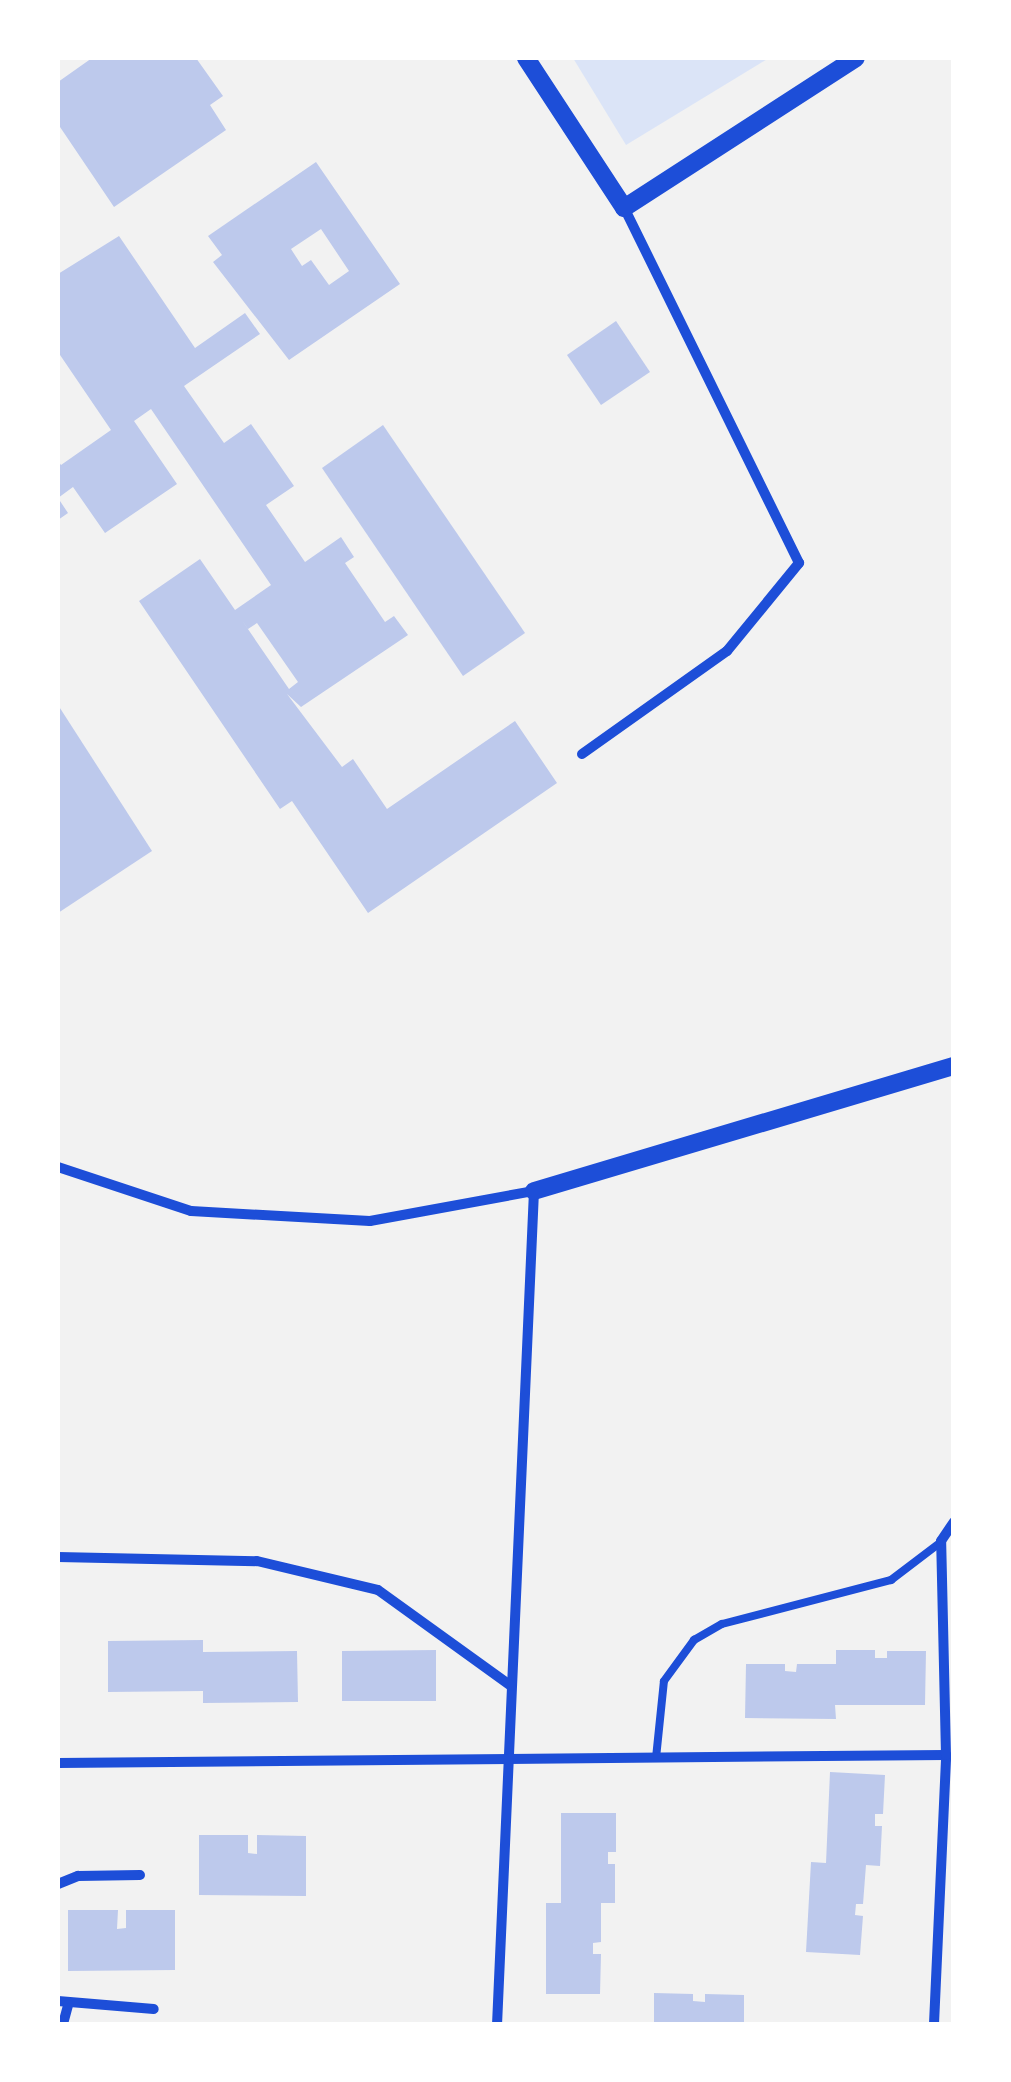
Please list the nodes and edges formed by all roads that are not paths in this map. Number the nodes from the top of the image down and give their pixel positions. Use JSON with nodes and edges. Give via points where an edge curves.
{"nodes":[{"id":1,"x":526,"y":58,"type":"edge"},
{"id":2,"x":856,"y":58,"type":"edge"},
{"id":3,"x":624,"y":208,"type":"junction"},
{"id":4,"x":582,"y":754,"type":"dead end"},
{"id":5,"x":954,"y":1066,"type":"edge"},
{"id":6,"x":58,"y":1167,"type":"edge"},
{"id":7,"x":534,"y":1191,"type":"junction"},
{"id":8,"x":954,"y":1522,"type":"edge"},
{"id":9,"x":942,"y":1541,"type":"junction"},
{"id":10,"x":58,"y":1558,"type":"edge"},
{"id":11,"x":512,"y":1686,"type":"junction"},
{"id":12,"x":946,"y":1756,"type":"junction"},
{"id":13,"x":656,"y":1758,"type":"junction"},
{"id":14,"x":510,"y":1760,"type":"junction"},
{"id":15,"x":58,"y":1763,"type":"edge"},
{"id":16,"x":140,"y":1876,"type":"dead end"},
{"id":17,"x":58,"y":1884,"type":"edge"},
{"id":18,"x":63,"y":2003,"type":"edge"},
{"id":19,"x":154,"y":2009,"type":"dead end"},
{"id":20,"x":63,"y":2024,"type":"edge"},
{"id":21,"x":497,"y":2024,"type":"edge"},
{"id":22,"x":934,"y":2024,"type":"edge"}],
"edges":[{"from":1,"to":3,"type":"street"},
{"from":2,"to":3,"type":"street"},
{"from":3,"to":4,"type":"street","via":[[799,563],[727,651]]},
{"from":5,"to":7,"type":"street"},
{"from":6,"to":7,"type":"street","via":[[191,1212],[370,1221]]},
{"from":7,"to":11,"type":"street"},
{"from":8,"to":9,"type":"street"},
{"from":9,"to":12,"type":"street"},
{"from":9,"to":13,"type":"lane","via":[[892,1580],[722,1624],[694,1640],[664,1681]]},
{"from":10,"to":11,"type":"street","via":[[257,1561],[378,1590]]},
{"from":11,"to":14,"type":"street"},
{"from":12,"to":13,"type":"street"},
{"from":12,"to":22,"type":"street"},
{"from":13,"to":14,"type":"street"},
{"from":14,"to":15,"type":"street"},
{"from":14,"to":21,"type":"street"},
{"from":16,"to":17,"type":"street","via":[[78,1876]]},
{"from":18,"to":19,"type":"street"},
{"from":18,"to":20,"type":"street"}]}
